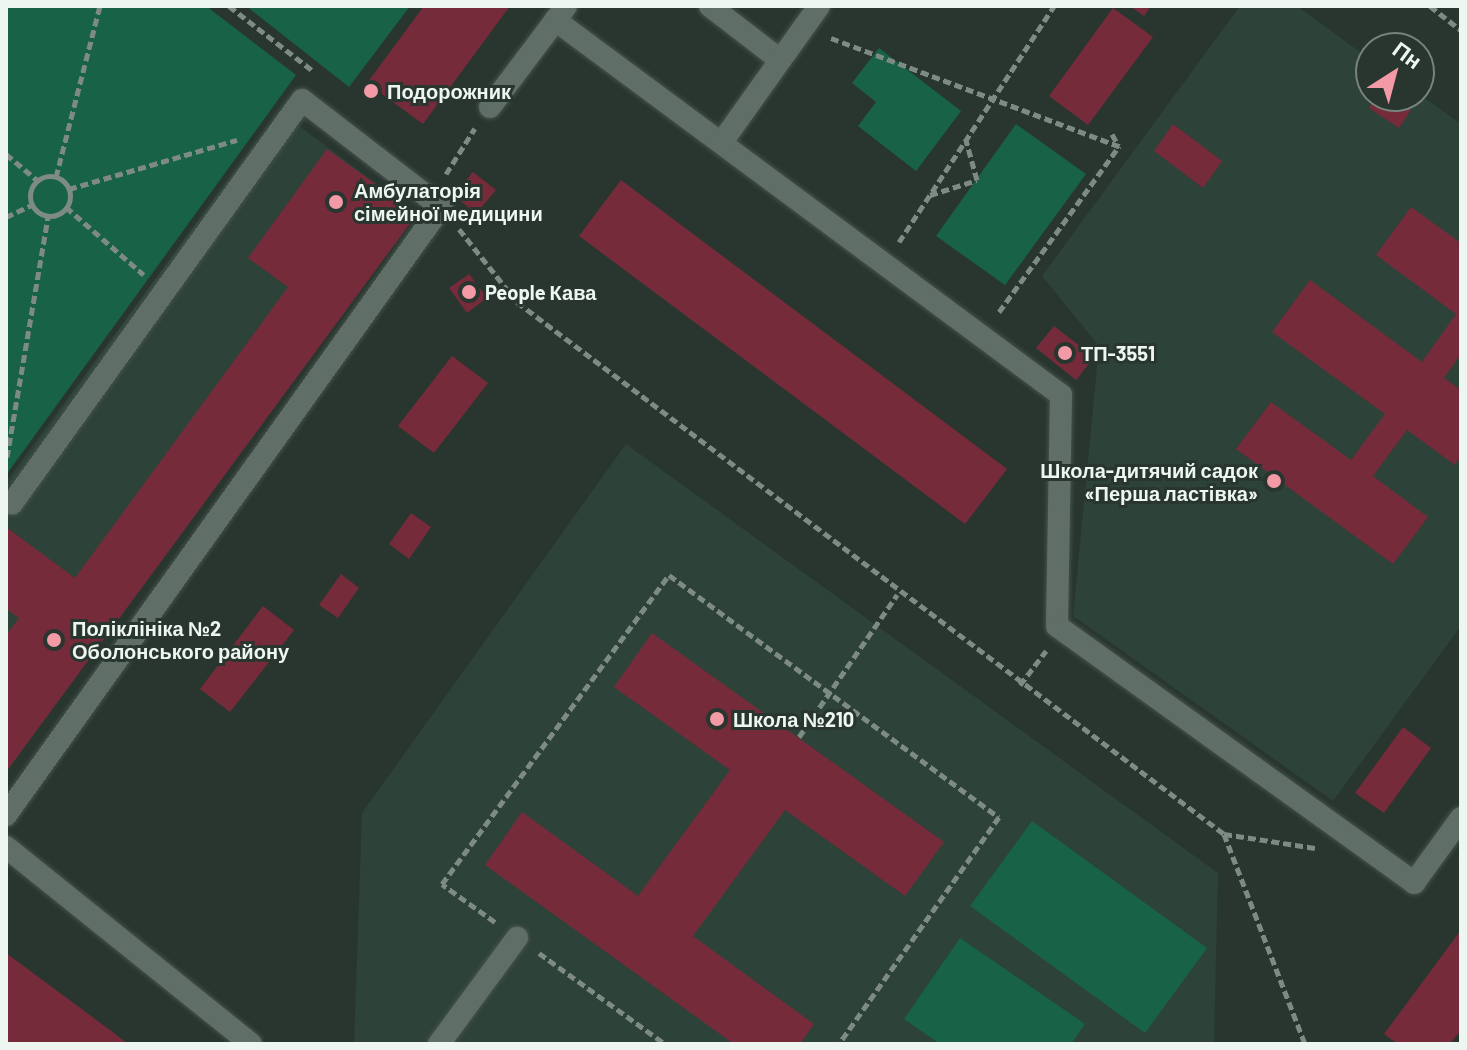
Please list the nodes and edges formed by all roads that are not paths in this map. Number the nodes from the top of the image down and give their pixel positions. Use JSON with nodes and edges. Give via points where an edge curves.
{"nodes":[{"id":1,"x":710,"y":6,"type":"edge"},
{"id":2,"x":819,"y":6,"type":"edge"},
{"id":3,"x":561,"y":13,"type":"edge"},
{"id":4,"x":780,"y":60,"type":"junction"},
{"id":5,"x":490,"y":107,"type":"road end"},
{"id":6,"x":722,"y":142,"type":"junction"},
{"id":7,"x":12,"y":504,"type":"dead end"},
{"id":8,"x":6,"y":815,"type":"edge"},
{"id":9,"x":1461,"y":818,"type":"edge"},
{"id":10,"x":6,"y":847,"type":"edge"},
{"id":11,"x":517,"y":938,"type":"road end"},
{"id":12,"x":251,"y":1044,"type":"edge"},
{"id":13,"x":439,"y":1044,"type":"edge"}],
"edges":[{"from":1,"to":4,"type":"lane"},
{"from":2,"to":4,"type":"lane"},
{"from":3,"to":5,"type":"lane"},
{"from":3,"to":6,"type":"lane"},
{"from":4,"to":6,"type":"lane"},
{"from":6,"to":9,"type":"lane","via":[[1061,395],[1057,626],[1414,883]]},
{"from":7,"to":8,"type":"lane","via":[[302,100],[441,207]]},
{"from":10,"to":12,"type":"lane"},
{"from":11,"to":13,"type":"lane"}]}
